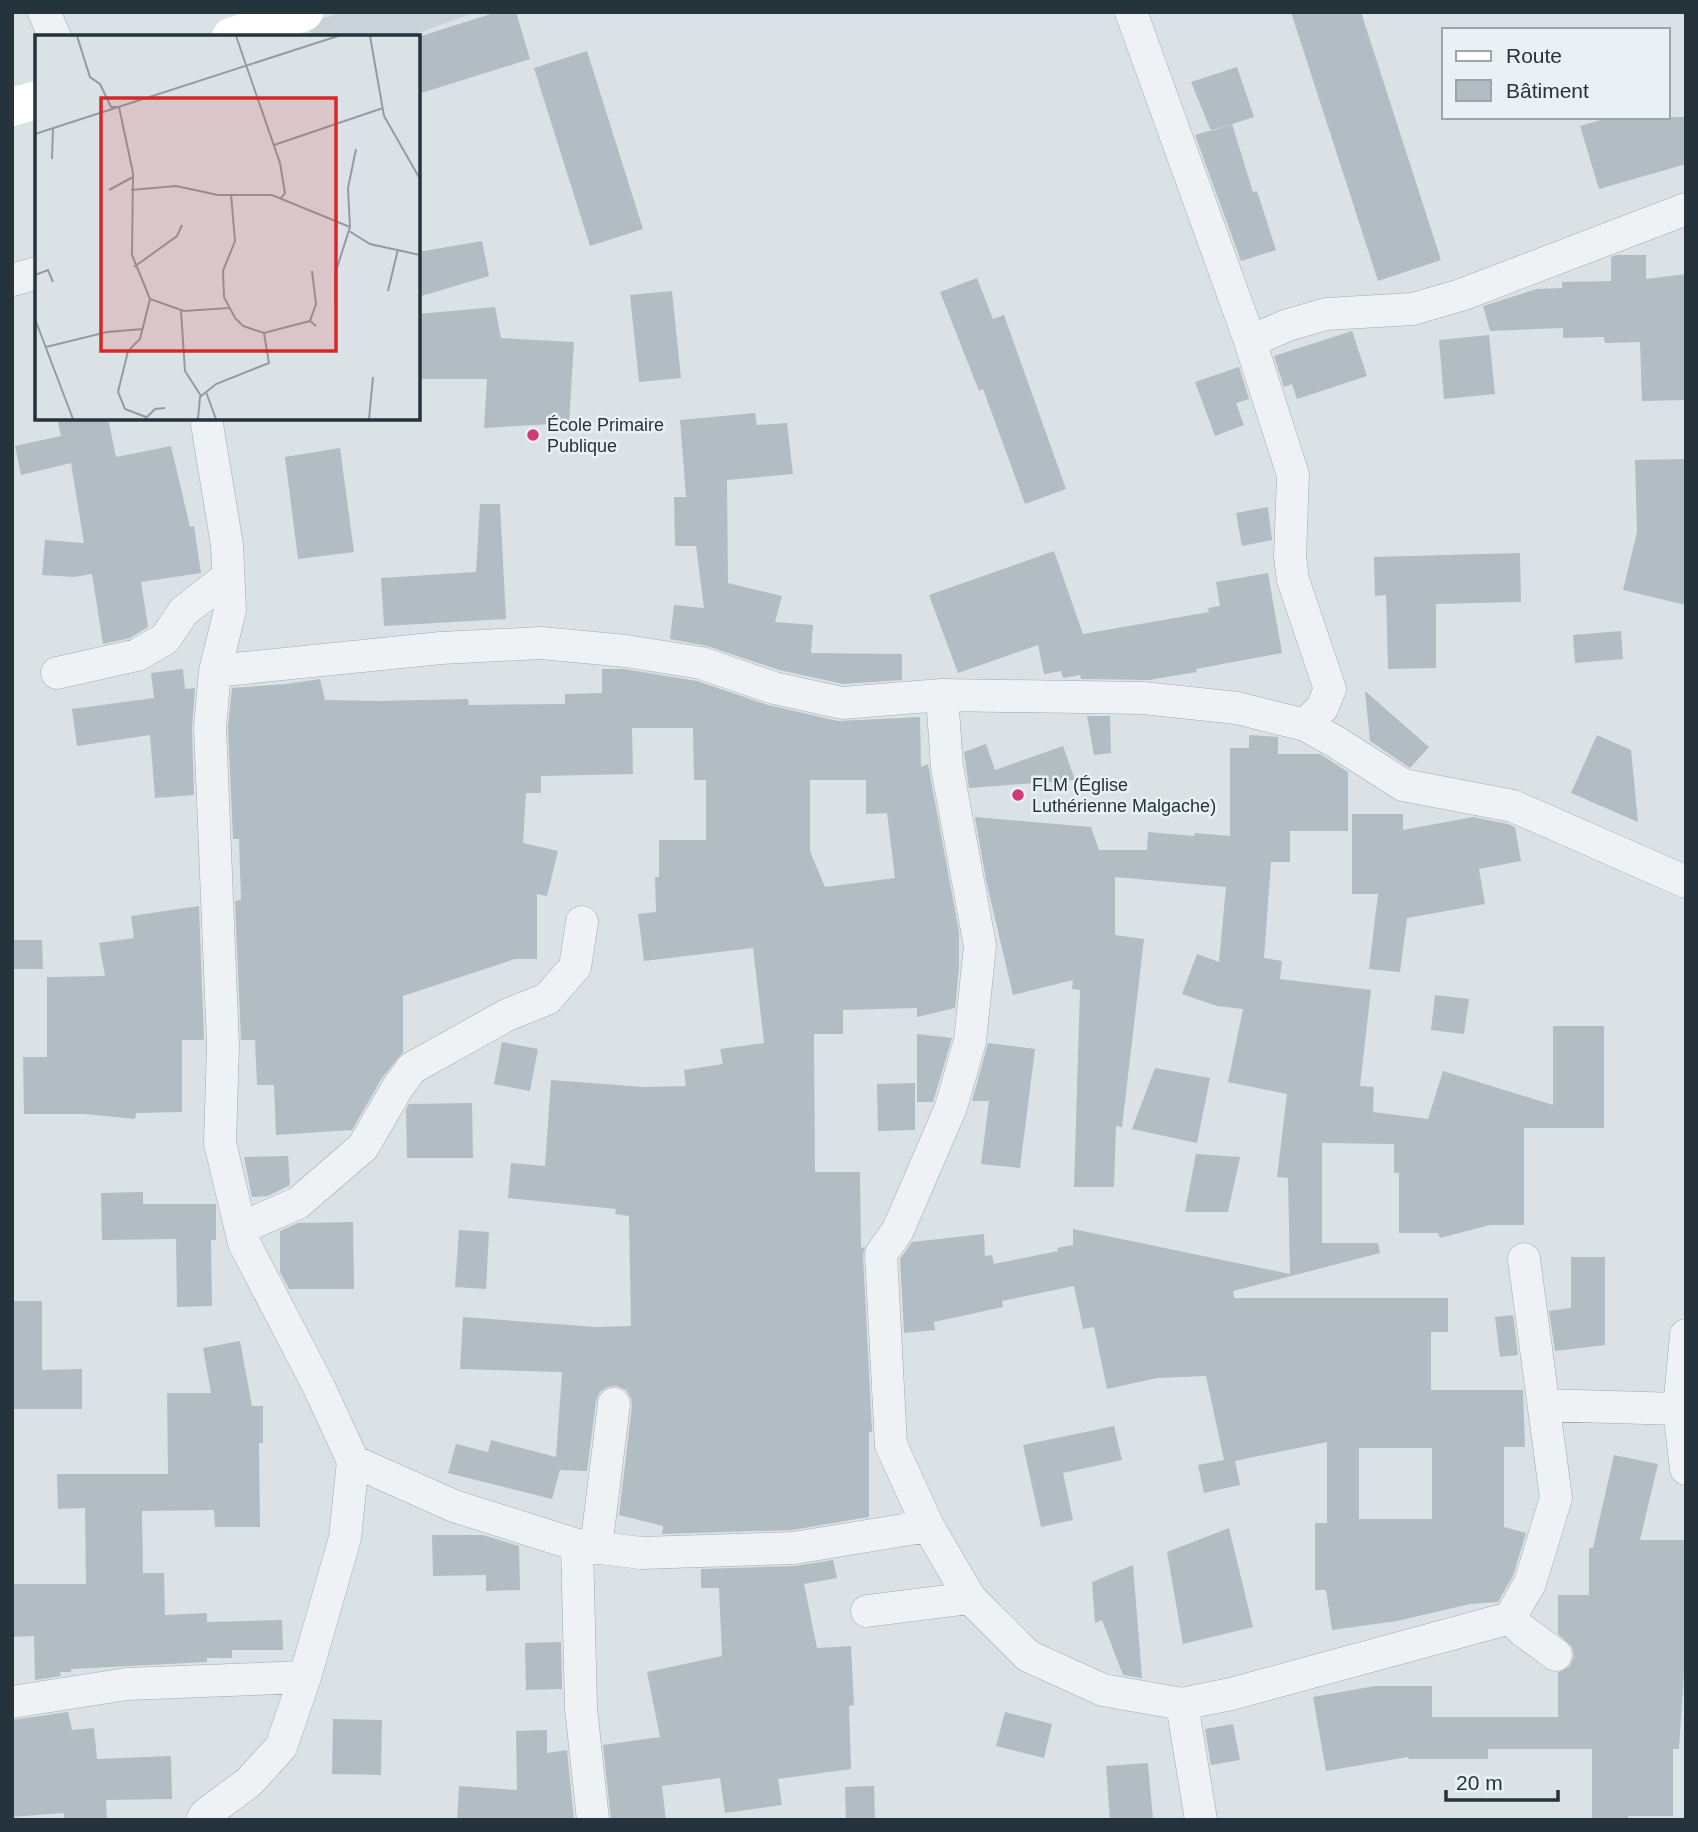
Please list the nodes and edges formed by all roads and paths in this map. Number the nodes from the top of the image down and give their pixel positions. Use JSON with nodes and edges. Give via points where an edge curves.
{"nodes":[{"id":1,"x":44,"y":12,"type":"edge"},
{"id":2,"x":304,"y":12,"type":"edge"},
{"id":3,"x":1131,"y":12,"type":"edge"},
{"id":4,"x":54,"y":35,"type":"edge"},
{"id":5,"x":237,"y":35,"type":"edge"},
{"id":6,"x":35,"y":101,"type":"edge"},
{"id":7,"x":12,"y":107,"type":"edge"},
{"id":8,"x":1686,"y":209,"type":"edge"},
{"id":9,"x":35,"y":274,"type":"edge"},
{"id":10,"x":12,"y":281,"type":"edge"},
{"id":11,"x":1251,"y":341,"type":"junction"},
{"id":12,"x":206,"y":420,"type":"edge"},
{"id":13,"x":228,"y":576,"type":"junction"},
{"id":14,"x":215,"y":671,"type":"junction"},
{"id":15,"x":57,"y":673,"type":"dead end"},
{"id":16,"x":942,"y":695,"type":"junction"},
{"id":17,"x":1305,"y":725,"type":"junction"},
{"id":18,"x":1686,"y":882,"type":"edge"},
{"id":19,"x":582,"y":922,"type":"dead end"},
{"id":20,"x":241,"y":1228,"type":"junction"},
{"id":21,"x":1524,"y":1259,"type":"dead end"},
{"id":22,"x":1686,"y":1335,"type":"edge"},
{"id":23,"x":614,"y":1404,"type":"dead end"},
{"id":24,"x":1544,"y":1405,"type":"junction"},
{"id":25,"x":1679,"y":1409,"type":"junction"},
{"id":26,"x":353,"y":1461,"type":"junction"},
{"id":27,"x":1686,"y":1469,"type":"edge"},
{"id":28,"x":928,"y":1526,"type":"junction"},
{"id":29,"x":586,"y":1547,"type":"junction"},
{"id":30,"x":970,"y":1598,"type":"junction"},
{"id":31,"x":867,"y":1611,"type":"dead end"},
{"id":32,"x":1510,"y":1618,"type":"junction"},
{"id":33,"x":1556,"y":1655,"type":"dead end"},
{"id":34,"x":305,"y":1677,"type":"junction"},
{"id":35,"x":12,"y":1702,"type":"edge"},
{"id":36,"x":1182,"y":1704,"type":"junction"},
{"id":37,"x":202,"y":1820,"type":"edge"},
{"id":38,"x":593,"y":1820,"type":"edge"},
{"id":39,"x":1201,"y":1820,"type":"edge"}],
"edges":[{"from":1,"to":4,"type":"street"},
{"from":2,"to":5,"type":"street"},
{"from":3,"to":11,"type":"street"},
{"from":6,"to":7,"type":"street"},
{"from":8,"to":11,"type":"street","via":[[1461,295],[1413,309],[1326,314]]},
{"from":9,"to":10,"type":"street"},
{"from":11,"to":17,"type":"street","via":[[1293,475],[1293,580],[1330,689],[1322,708]]},
{"from":12,"to":13,"type":"street"},
{"from":13,"to":14,"type":"street","via":[[230,610]]},
{"from":13,"to":15,"type":"street","via":[[184,611],[156,645],[137,655]]},
{"from":14,"to":16,"type":"street","via":[[441,648],[541,643],[701,663],[774,688],[842,703]]},
{"from":14,"to":20,"type":"street","via":[[210,727],[223,1045],[220,1143]]},
{"from":16,"to":17,"type":"street","via":[[1143,698],[1237,708]]},
{"from":16,"to":28,"type":"street","via":[[947,767],[980,946],[970,1041],[951,1107],[898,1230],[881,1254],[891,1445]]},
{"from":17,"to":18,"type":"street","via":[[1403,785],[1513,806]]},
{"from":19,"to":20,"type":"street","via":[[576,967],[547,999],[506,1015],[412,1068],[363,1147],[298,1203]]},
{"from":20,"to":26,"type":"street","via":[[244,1243]]},
{"from":21,"to":24,"type":"street"},
{"from":22,"to":25,"type":"street"},
{"from":23,"to":29,"type":"street"},
{"from":24,"to":25,"type":"street"},
{"from":24,"to":32,"type":"street","via":[[1556,1498],[1530,1583]]},
{"from":25,"to":27,"type":"street"},
{"from":26,"to":29,"type":"street","via":[[454,1506]]},
{"from":26,"to":34,"type":"street","via":[[345,1538]]},
{"from":28,"to":29,"type":"street","via":[[794,1548],[641,1553]]},
{"from":28,"to":30,"type":"street"},
{"from":29,"to":38,"type":"street","via":[[581,1708]]},
{"from":30,"to":31,"type":"street"},
{"from":30,"to":36,"type":"street","via":[[1028,1657],[1103,1690]]},
{"from":32,"to":33,"type":"street"},
{"from":32,"to":36,"type":"street"},
{"from":34,"to":35,"type":"street","via":[[127,1684]]},
{"from":34,"to":37,"type":"street","via":[[281,1747],[249,1782]]},
{"from":36,"to":39,"type":"street"}]}
